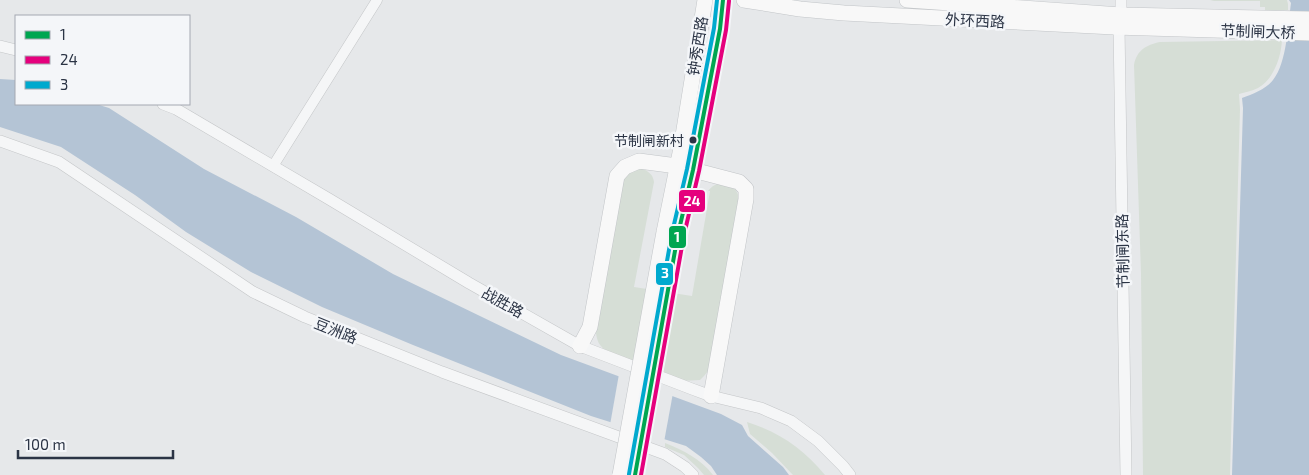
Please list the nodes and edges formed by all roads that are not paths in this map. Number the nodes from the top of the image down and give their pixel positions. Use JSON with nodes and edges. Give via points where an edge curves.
{"nodes":[{"id":1,"x":378,"y":0,"type":"edge"},
{"id":2,"x":705,"y":0,"type":"edge"},
{"id":3,"x":723,"y":0,"type":"edge"},
{"id":4,"x":744,"y":0,"type":"edge"},
{"id":5,"x":907,"y":0,"type":"edge"},
{"id":6,"x":1120,"y":14,"type":"edge"},
{"id":7,"x":1309,"y":19,"type":"edge"},
{"id":8,"x":1207,"y":23,"type":"junction"},
{"id":9,"x":1309,"y":33,"type":"edge"},
{"id":10,"x":0,"y":46,"type":"edge"},
{"id":11,"x":15,"y":50,"type":"edge"},
{"id":12,"x":166,"y":105,"type":"edge"},
{"id":13,"x":0,"y":141,"type":"edge"},
{"id":14,"x":273,"y":166,"type":"junction"},
{"id":15,"x":677,"y":166,"type":"junction"},
{"id":16,"x":693,"y":170,"type":"junction"},
{"id":17,"x":671,"y":233,"type":"junction"},
{"id":18,"x":580,"y":346,"type":"junction"},
{"id":19,"x":711,"y":396,"type":"junction"},
{"id":20,"x":620,"y":475,"type":"edge"},
{"id":21,"x":635,"y":475,"type":"edge"},
{"id":22,"x":693,"y":475,"type":"edge"},
{"id":23,"x":850,"y":475,"type":"edge"},
{"id":24,"x":1126,"y":475,"type":"edge"}],
"edges":[{"from":1,"to":14,"type":"street"},
{"from":2,"to":15,"type":"main road","name":"钟秀西路"},
{"from":3,"to":16,"type":"main road","name":"钟秀西路"},
{"from":4,"to":6,"type":"main road","name":"外环西路","via":[[844,13]]},
{"from":5,"to":6,"type":"main road","name":"外环西路"},
{"from":6,"to":8,"type":"main road","name":"外环西路"},
{"from":6,"to":24,"type":"street","name":"节制闸东路"},
{"from":7,"to":8,"type":"main road","name":"节制闸大桥"},
{"from":8,"to":9,"type":"main road","name":"节制闸大桥"},
{"from":10,"to":11,"type":"street"},
{"from":12,"to":14,"type":"street","name":"战胜路"},
{"from":13,"to":22,"type":"street","name":"豆洲路","via":[[59,162],[254,292],[305,318],[665,454]]},
{"from":14,"to":18,"type":"street","name":"战胜路"},
{"from":15,"to":17,"type":"main road","name":"钟秀西路"},
{"from":15,"to":18,"type":"main road","via":[[639,161],[625,166],[617,176],[590,327]]},
{"from":16,"to":17,"type":"main road","name":"钟秀西路"},
{"from":16,"to":19,"type":"main road","via":[[739,182],[746,188]]},
{"from":17,"to":20,"type":"main road","name":"钟秀西路","bridge":true},
{"from":17,"to":21,"type":"main road","name":"钟秀西路","bridge":true},
{"from":18,"to":19,"type":"street","name":"战胜路"},
{"from":19,"to":23,"type":"street","name":"战胜路","via":[[761,408],[791,421],[818,441]]}]}
